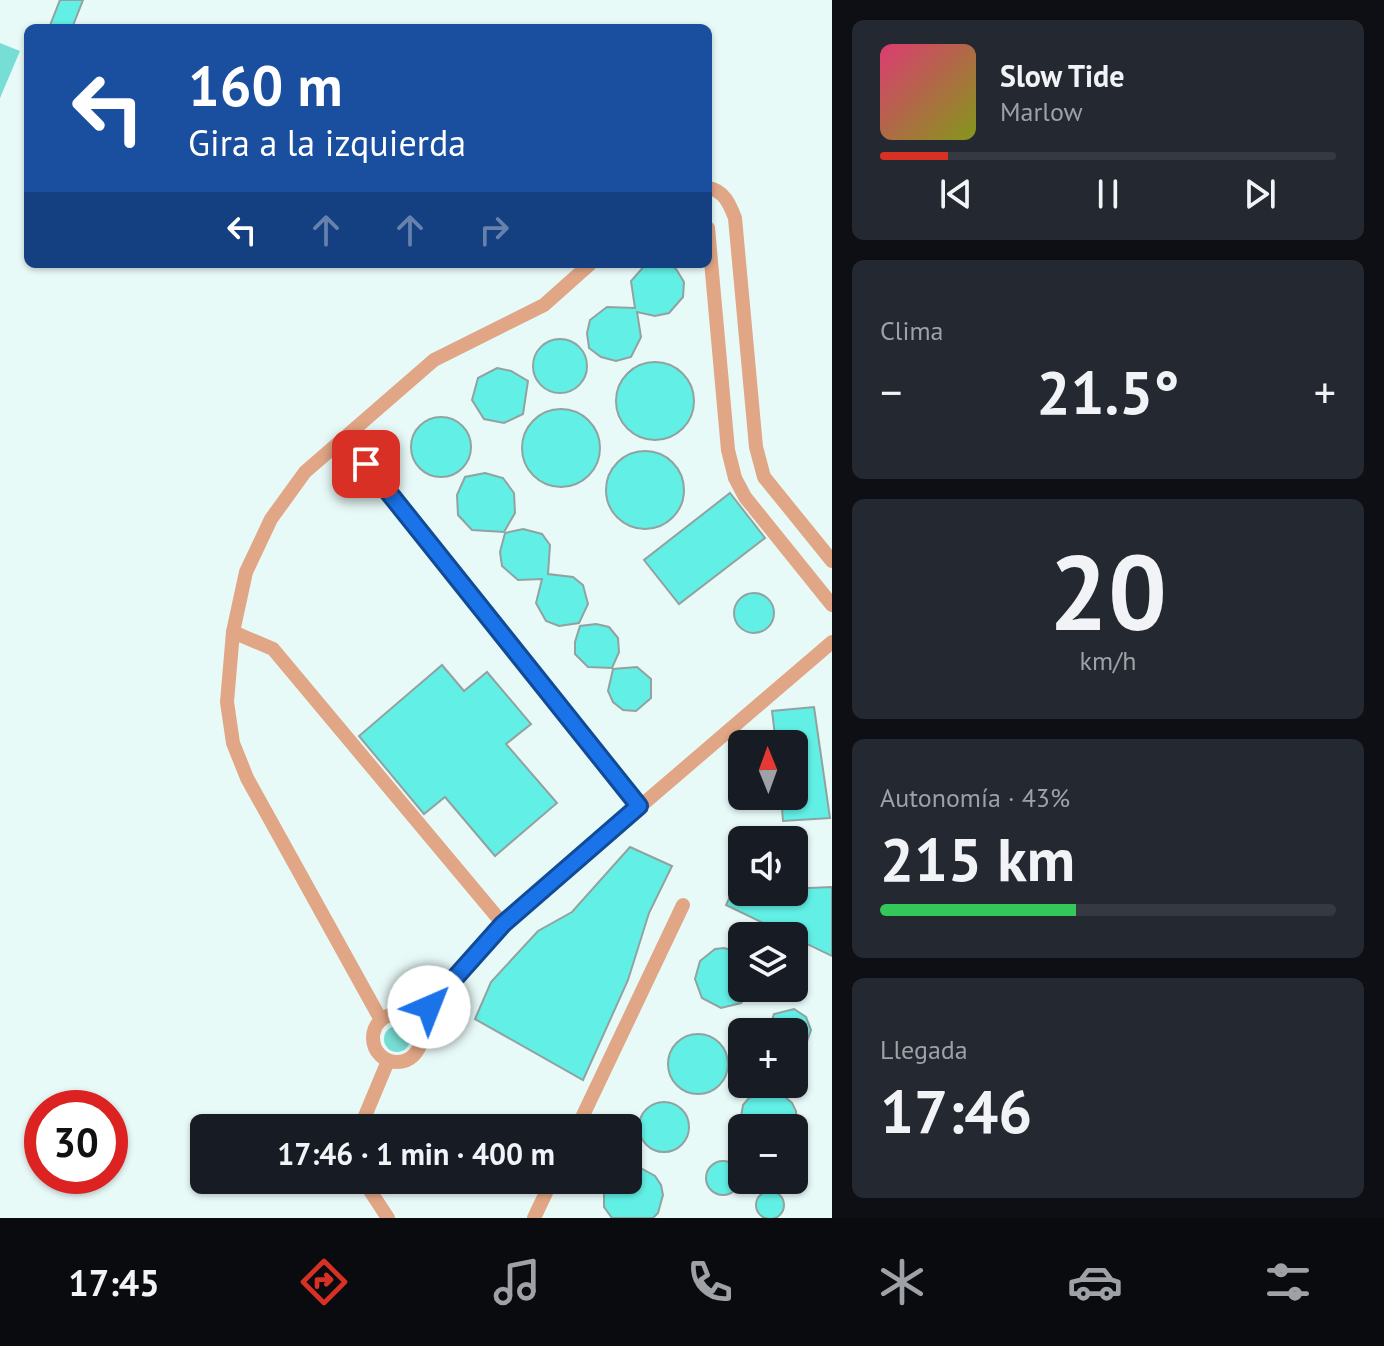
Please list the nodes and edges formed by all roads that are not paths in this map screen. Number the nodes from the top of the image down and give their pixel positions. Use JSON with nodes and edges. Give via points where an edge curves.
{"nodes":[{"id":1,"x":712,"y":189,"type":"edge"},
{"id":2,"x":586,"y":268,"type":"edge"},
{"id":3,"x":712,"y":268,"type":"edge"},
{"id":4,"x":347,"y":439,"type":"junction"},
{"id":5,"x":832,"y":561,"type":"edge"},
{"id":6,"x":832,"y":605,"type":"edge"},
{"id":7,"x":233,"y":632,"type":"junction"},
{"id":8,"x":832,"y":642,"type":"edge"},
{"id":9,"x":639,"y":806,"type":"junction"},
{"id":10,"x":683,"y":905,"type":"dead end"},
{"id":11,"x":503,"y":924,"type":"junction"},
{"id":12,"x":381,"y":1020,"type":"junction"},
{"id":13,"x":413,"y":1021,"type":"junction"},
{"id":14,"x":388,"y":1061,"type":"junction"},
{"id":15,"x":366,"y":1114,"type":"edge"},
{"id":16,"x":584,"y":1114,"type":"edge"},
{"id":17,"x":372,"y":1194,"type":"edge"},
{"id":18,"x":545,"y":1194,"type":"edge"},
{"id":19,"x":388,"y":1218,"type":"edge"},
{"id":20,"x":534,"y":1218,"type":"edge"}],
"edges":[{"from":1,"to":5,"type":"street","via":[[728,201],[735,218],[756,447],[764,477]]},
{"from":2,"to":4,"type":"street","via":[[544,305],[434,360]]},
{"from":3,"to":6,"type":"street","via":[[735,478]]},
{"from":4,"to":7,"type":"street","via":[[305,472],[271,519],[246,572]]},
{"from":4,"to":9,"type":"street"},
{"from":7,"to":11,"type":"street","via":[[273,649]]},
{"from":7,"to":12,"type":"street","via":[[227,702],[233,743]]},
{"from":8,"to":9,"type":"street"},
{"from":9,"to":11,"type":"street"},
{"from":10,"to":16,"type":"street"},
{"from":11,"to":13,"type":"street","via":[[445,993]]},
{"from":12,"to":13,"type":"street","via":[[401,1014]]},
{"from":12,"to":14,"type":"street","via":[[373,1042]]},
{"from":13,"to":14,"type":"street","via":[[421,1033],[419,1048],[409,1059]]},
{"from":14,"to":15,"type":"street"},
{"from":17,"to":19,"type":"street"},
{"from":18,"to":20,"type":"street"}]}
